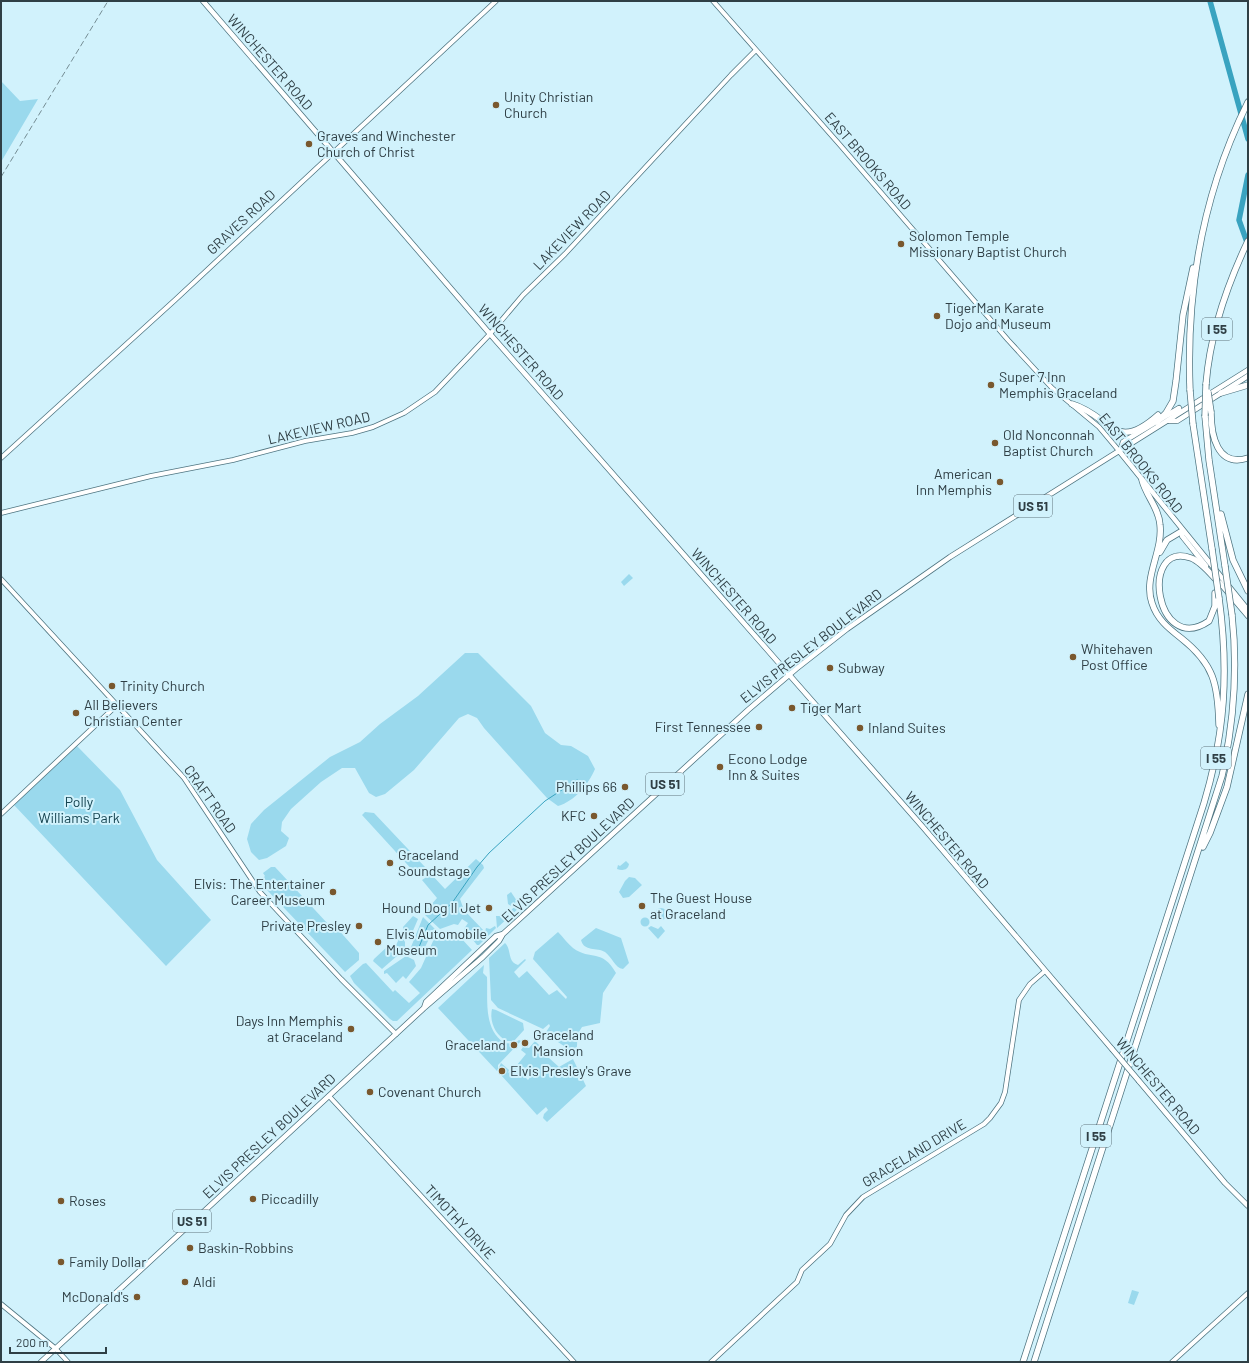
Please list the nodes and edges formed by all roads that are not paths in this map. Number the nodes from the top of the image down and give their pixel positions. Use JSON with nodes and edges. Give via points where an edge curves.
{"nodes":[{"id":1,"x":202,"y":1,"type":"edge"},
{"id":2,"x":496,"y":1,"type":"edge"},
{"id":3,"x":712,"y":1,"type":"edge"},
{"id":4,"x":756,"y":50,"type":"junction"},
{"id":5,"x":1248,"y":102,"type":"edge"},
{"id":6,"x":333,"y":151,"type":"junction"},
{"id":7,"x":1248,"y":241,"type":"edge"},
{"id":8,"x":1197,"y":256,"type":"junction"},
{"id":9,"x":490,"y":334,"type":"junction"},
{"id":10,"x":1248,"y":370,"type":"edge"},
{"id":11,"x":1248,"y":376,"type":"edge"},
{"id":12,"x":1206,"y":382,"type":"junction"},
{"id":13,"x":1248,"y":385,"type":"edge"},
{"id":14,"x":1221,"y":393,"type":"junction"},
{"id":15,"x":1174,"y":394,"type":"junction"},
{"id":16,"x":1198,"y":400,"type":"junction"},
{"id":17,"x":1072,"y":404,"type":"junction"},
{"id":18,"x":1169,"y":421,"type":"junction"},
{"id":19,"x":1157,"y":422,"type":"junction"},
{"id":20,"x":1120,"y":452,"type":"junction"},
{"id":21,"x":1,"y":458,"type":"edge"},
{"id":22,"x":1248,"y":458,"type":"edge"},
{"id":23,"x":1212,"y":479,"type":"junction"},
{"id":24,"x":1142,"y":480,"type":"junction"},
{"id":25,"x":1,"y":513,"type":"edge"},
{"id":26,"x":1182,"y":531,"type":"junction"},
{"id":27,"x":1154,"y":565,"type":"junction"},
{"id":28,"x":1215,"y":575,"type":"junction"},
{"id":29,"x":1,"y":580,"type":"edge"},
{"id":30,"x":1220,"y":584,"type":"junction"},
{"id":31,"x":1248,"y":590,"type":"edge"},
{"id":32,"x":1248,"y":610,"type":"edge"},
{"id":33,"x":1248,"y":616,"type":"edge"},
{"id":34,"x":788,"y":675,"type":"junction"},
{"id":35,"x":1248,"y":694,"type":"edge"},
{"id":36,"x":117,"y":704,"type":"junction"},
{"id":37,"x":1248,"y":708,"type":"edge"},
{"id":38,"x":1242,"y":724,"type":"junction"},
{"id":39,"x":1219,"y":744,"type":"junction"},
{"id":40,"x":1,"y":814,"type":"edge"},
{"id":41,"x":1196,"y":860,"type":"junction"},
{"id":42,"x":1045,"y":971,"type":"junction"},
{"id":43,"x":396,"y":1034,"type":"junction"},
{"id":44,"x":329,"y":1096,"type":"junction"},
{"id":45,"x":1248,"y":1206,"type":"edge"},
{"id":46,"x":1248,"y":1293,"type":"edge"},
{"id":47,"x":1,"y":1304,"type":"edge"},
{"id":48,"x":56,"y":1349,"type":"junction"},
{"id":49,"x":41,"y":1362,"type":"edge"},
{"id":50,"x":68,"y":1362,"type":"edge"},
{"id":51,"x":574,"y":1362,"type":"edge"},
{"id":52,"x":711,"y":1362,"type":"edge"},
{"id":53,"x":1023,"y":1362,"type":"edge"},
{"id":54,"x":1034,"y":1362,"type":"edge"},
{"id":55,"x":1172,"y":1362,"type":"edge"}],
"edges":[{"from":1,"to":6,"type":"main road","name":"WINCHESTER ROAD"},
{"from":2,"to":6,"type":"street","name":"GRAVES ROAD"},
{"from":3,"to":4,"type":"street","name":"EAST BROOKS ROAD"},
{"from":4,"to":9,"type":"street","name":"LAKEVIEW ROAD","via":[[565,254],[523,295]]},
{"from":4,"to":17,"type":"street","name":"EAST BROOKS ROAD","via":[[1003,334],[1051,386]]},
{"from":5,"to":8,"type":"highway","number":"I 55","via":[[1224,154],[1208,204]]},
{"from":6,"to":9,"type":"main road","name":"WINCHESTER ROAD"},
{"from":6,"to":21,"type":"street","name":"GRAVES ROAD"},
{"from":7,"to":12,"type":"highway","number":"I 55","via":[[1232,280],[1213,343]]},
{"from":8,"to":15,"type":"highway","via":[[1186,298]]},
{"from":8,"to":28,"type":"highway","number":"I 55","bridge":true,"via":[[1190,331],[1190,390]]},
{"from":9,"to":25,"type":"street","name":"LAKEVIEW ROAD","via":[[435,392],[404,413],[373,427],[233,460],[151,476]]},
{"from":9,"to":34,"type":"main road","name":"WINCHESTER ROAD"},
{"from":10,"to":16,"type":"main road","name":"ELVIS PRESLEY BOULEVARD","number":"US 51"},
{"from":11,"to":14,"type":"main road","name":"ELVIS PRESLEY BOULEVARD","number":"US 51"},
{"from":12,"to":22,"type":"highway","bridge":true,"via":[[1212,436],[1219,449],[1234,460]]},
{"from":12,"to":23,"type":"highway","number":"I 55","bridge":true,"via":[[1205,416]]},
{"from":13,"to":14,"type":"highway"},
{"from":14,"to":18,"type":"main road","name":"ELVIS PRESLEY BOULEVARD","number":"US 51","via":[[1177,421]]},
{"from":15,"to":17,"type":"highway","via":[[1158,416],[1135,431],[1126,433],[1115,430],[1086,409]]},
{"from":15,"to":19,"type":"highway","via":[[1169,408]]},
{"from":16,"to":18,"type":"main road","name":"ELVIS PRESLEY BOULEVARD","number":"US 51"},
{"from":16,"to":19,"type":"main road"},
{"from":17,"to":20,"type":"street","name":"EAST BROOKS ROAD","via":[[1099,427]]},
{"from":18,"to":20,"type":"main road","name":"ELVIS PRESLEY BOULEVARD","number":"US 51"},
{"from":19,"to":20,"type":"main road","via":[[1123,442]]},
{"from":20,"to":24,"type":"main road","name":"EAST BROOKS ROAD"},
{"from":20,"to":34,"type":"main road","name":"ELVIS PRESLEY BOULEVARD","number":"US 51","via":[[923,575],[847,628]]},
{"from":23,"to":31,"type":"highway","via":[[1229,547]]},
{"from":23,"to":41,"type":"highway","number":"I 55","bridge":true,"via":[[1232,615],[1236,682],[1230,736],[1222,776]]},
{"from":24,"to":26,"type":"main road","name":"EAST BROOKS ROAD"},
{"from":24,"to":27,"type":"highway","via":[[1158,514],[1160,525]]},
{"from":26,"to":27,"type":"highway","via":[[1164,544]]},
{"from":26,"to":30,"type":"main road","name":"EAST BROOKS ROAD","via":[[1182,536]]},
{"from":26,"to":32,"type":"main road","name":"EAST BROOKS ROAD","via":[[1186,532]]},
{"from":27,"to":39,"type":"highway","via":[[1149,585],[1150,599],[1155,611],[1165,625],[1199,653],[1208,664],[1214,678],[1218,697]]},
{"from":28,"to":30,"type":"highway","bridge":true,"via":[[1214,585],[1215,606],[1209,621],[1196,628],[1183,626],[1169,616],[1161,604],[1158,587],[1160,572],[1172,559],[1186,557],[1199,563]]},
{"from":28,"to":39,"type":"highway","number":"I 55","bridge":true,"via":[[1225,667]]},
{"from":29,"to":36,"type":"street","name":"CRAFT ROAD"},
{"from":30,"to":33,"type":"main road","name":"EAST BROOKS ROAD"},
{"from":34,"to":42,"type":"main road","name":"WINCHESTER ROAD","via":[[922,826]]},
{"from":34,"to":43,"type":"main road","name":"ELVIS PRESLEY BOULEVARD","number":"US 51","via":[[670,779],[503,934],[496,936]]},
{"from":35,"to":38,"type":"highway"},
{"from":36,"to":40,"type":"street"},
{"from":36,"to":43,"type":"street","name":"CRAFT ROAD","via":[[184,778],[260,892]]},
{"from":37,"to":38,"type":"highway"},
{"from":38,"to":41,"type":"highway","via":[[1220,808]]},
{"from":39,"to":53,"type":"highway","number":"I 55","via":[[1204,803]]},
{"from":41,"to":54,"type":"highway","number":"I 55"},
{"from":42,"to":45,"type":"main road","name":"WINCHESTER ROAD","bridge":true,"via":[[1225,1183]]},
{"from":42,"to":52,"type":"street","name":"GRACELAND DRIVE","via":[[1030,984],[1019,1000],[1005,1092],[1001,1104],[990,1118],[968,1135],[863,1197],[846,1215],[830,1244],[802,1270],[797,1282]]},
{"from":43,"to":44,"type":"main road","name":"ELVIS PRESLEY BOULEVARD","number":"US 51"},
{"from":44,"to":48,"type":"main road","name":"ELVIS PRESLEY BOULEVARD","number":"US 51"},
{"from":44,"to":51,"type":"street","name":"TIMOTHY DRIVE"},
{"from":46,"to":55,"type":"street"},
{"from":47,"to":48,"type":"street"},
{"from":48,"to":49,"type":"main road","name":"ELVIS PRESLEY BOULEVARD","number":"US 51"},
{"from":48,"to":50,"type":"street"}]}
